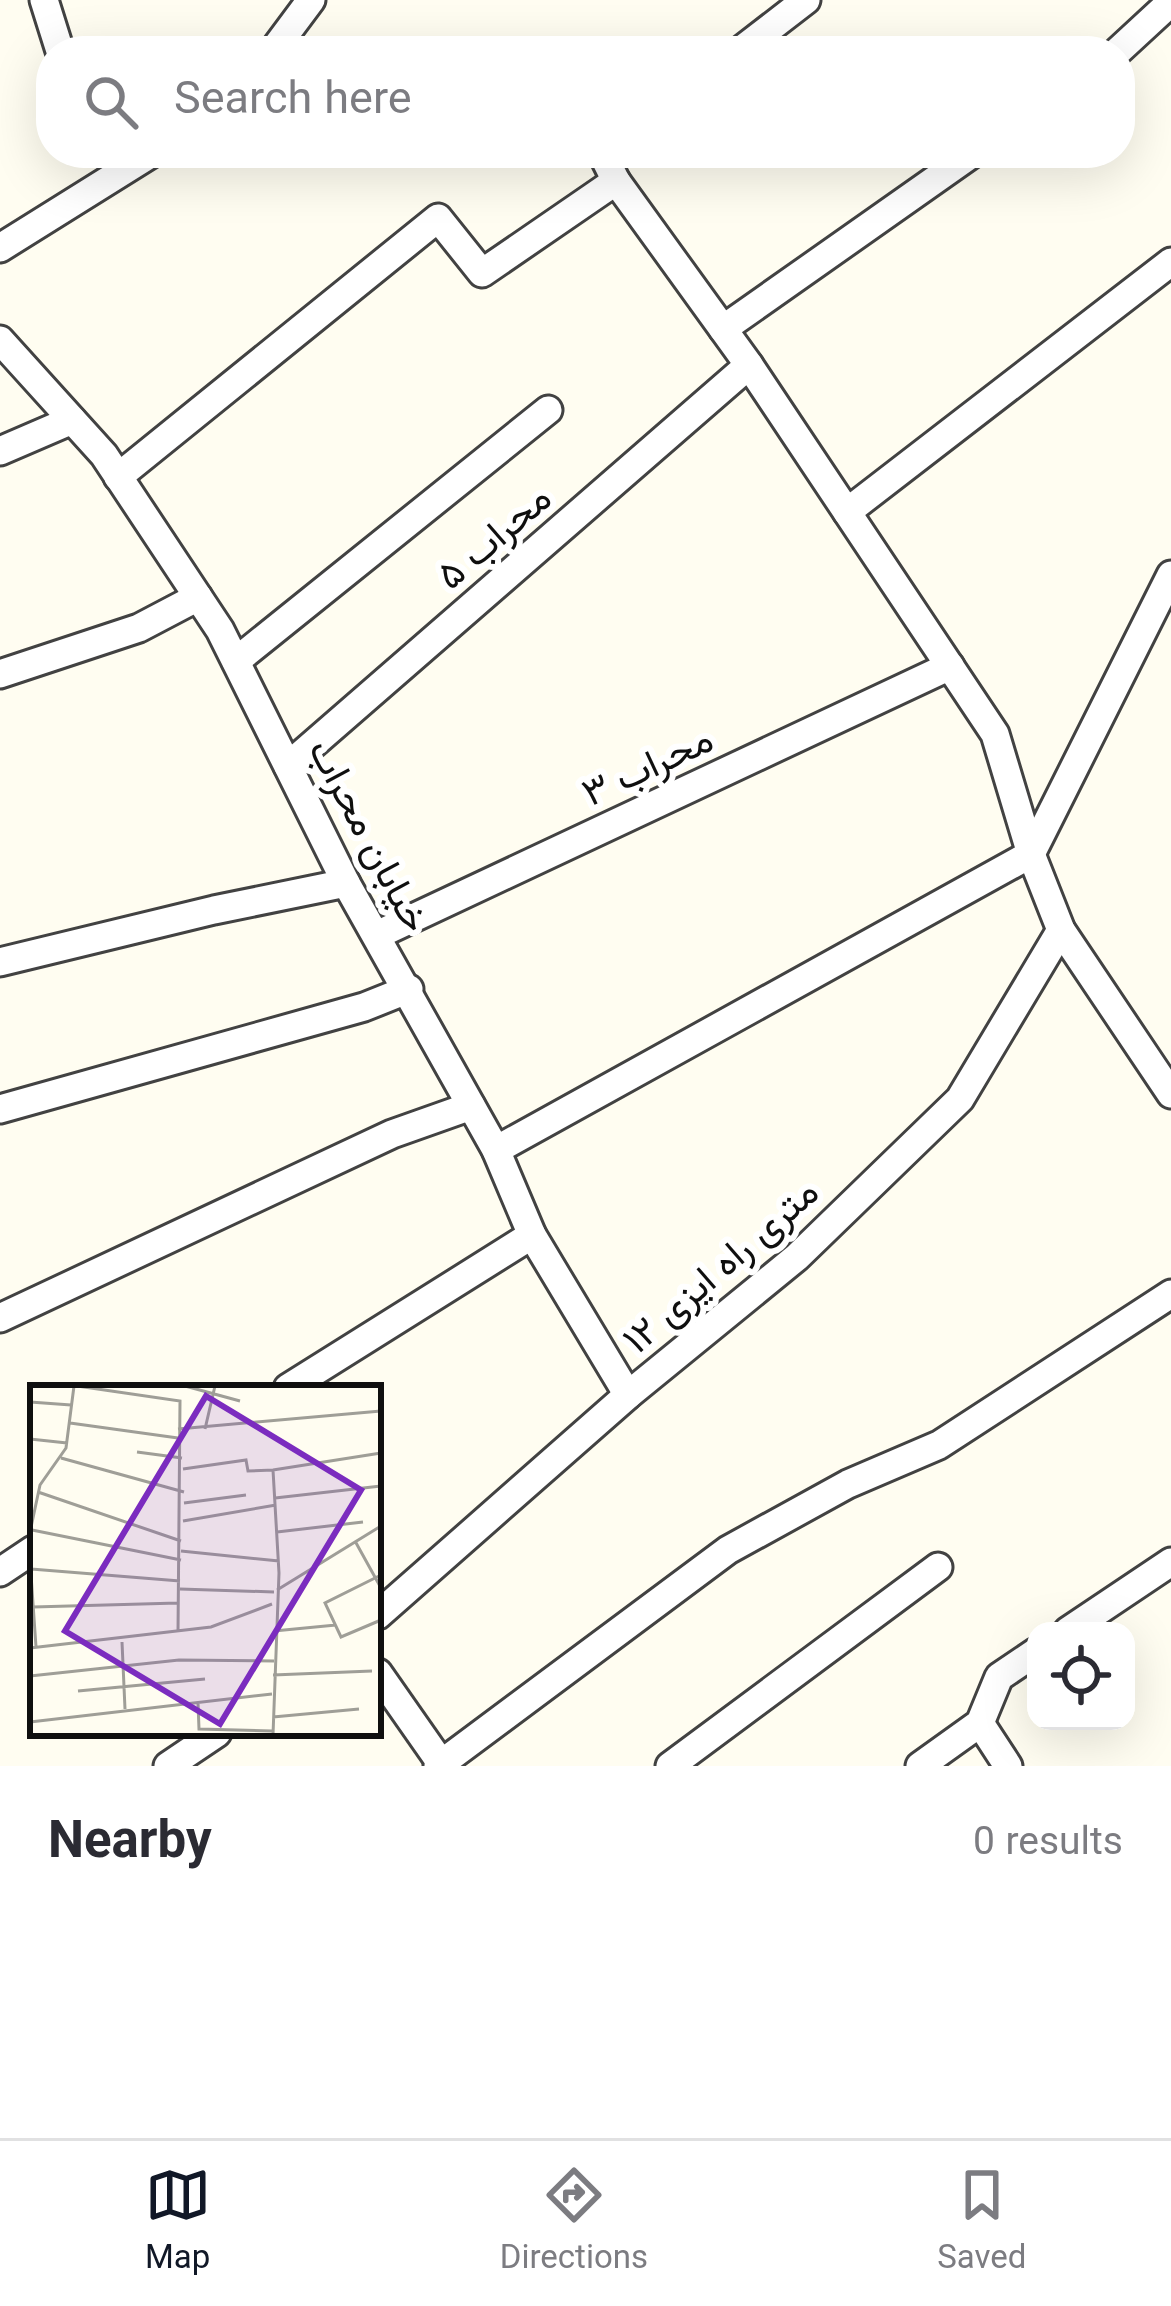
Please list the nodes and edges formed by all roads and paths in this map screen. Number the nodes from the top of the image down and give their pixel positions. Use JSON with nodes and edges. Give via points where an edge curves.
{"nodes":[{"id":1,"x":44,"y":0,"type":"edge"},
{"id":2,"x":311,"y":0,"type":"edge"},
{"id":3,"x":806,"y":0,"type":"edge"},
{"id":4,"x":1171,"y":2,"type":"edge"},
{"id":5,"x":55,"y":36,"type":"edge"},
{"id":6,"x":284,"y":36,"type":"edge"},
{"id":7,"x":759,"y":36,"type":"edge"},
{"id":8,"x":1134,"y":36,"type":"edge"},
{"id":9,"x":102,"y":168,"type":"edge"},
{"id":10,"x":128,"y":168,"type":"edge"},
{"id":11,"x":610,"y":168,"type":"edge"},
{"id":12,"x":953,"y":168,"type":"edge"},
{"id":13,"x":107,"y":181,"type":"junction"},
{"id":14,"x":616,"y":181,"type":"junction"},
{"id":15,"x":0,"y":248,"type":"edge"},
{"id":16,"x":1171,"y":262,"type":"edge"},
{"id":17,"x":723,"y":329,"type":"junction"},
{"id":18,"x":0,"y":340,"type":"edge"},
{"id":19,"x":749,"y":365,"type":"junction"},
{"id":20,"x":548,"y":410,"type":"dead end"},
{"id":21,"x":72,"y":420,"type":"junction"},
{"id":22,"x":0,"y":451,"type":"edge"},
{"id":23,"x":118,"y":477,"type":"junction"},
{"id":24,"x":847,"y":512,"type":"junction"},
{"id":25,"x":1171,"y":575,"type":"edge"},
{"id":26,"x":198,"y":597,"type":"junction"},
{"id":27,"x":236,"y":662,"type":"junction"},
{"id":28,"x":950,"y":666,"type":"junction"},
{"id":29,"x":0,"y":674,"type":"edge"},
{"id":30,"x":288,"y":766,"type":"junction"},
{"id":31,"x":1031,"y":854,"type":"junction"},
{"id":32,"x":346,"y":883,"type":"junction"},
{"id":33,"x":1061,"y":929,"type":"junction"},
{"id":34,"x":377,"y":934,"type":"junction"},
{"id":35,"x":0,"y":962,"type":"edge"},
{"id":36,"x":409,"y":989,"type":"junction"},
{"id":37,"x":1167,"y":1077,"type":"edge"},
{"id":38,"x":471,"y":1106,"type":"junction"},
{"id":39,"x":0,"y":1109,"type":"edge"},
{"id":40,"x":496,"y":1150,"type":"junction"},
{"id":41,"x":532,"y":1235,"type":"junction"},
{"id":42,"x":1171,"y":1294,"type":"edge"},
{"id":43,"x":0,"y":1318,"type":"edge"},
{"id":44,"x":293,"y":1385,"type":"edge"},
{"id":45,"x":628,"y":1395,"type":"junction"},
{"id":46,"x":30,"y":1552,"type":"edge"},
{"id":47,"x":1171,"y":1562,"type":"edge"},
{"id":48,"x":938,"y":1567,"type":"dead end"},
{"id":49,"x":0,"y":1572,"type":"edge"},
{"id":50,"x":381,"y":1612,"type":"edge"},
{"id":51,"x":1081,"y":1622,"type":"edge"},
{"id":52,"x":1027,"y":1658,"type":"edge"},
{"id":53,"x":381,"y":1677,"type":"edge"},
{"id":54,"x":980,"y":1723,"type":"junction"},
{"id":55,"x":213,"y":1736,"type":"edge"},
{"id":56,"x":440,"y":1765,"type":"edge"},
{"id":57,"x":168,"y":1766,"type":"edge"},
{"id":58,"x":670,"y":1766,"type":"edge"},
{"id":59,"x":920,"y":1766,"type":"edge"},
{"id":60,"x":1008,"y":1766,"type":"edge"}],
"edges":[{"from":1,"to":5,"type":"street"},
{"from":2,"to":6,"type":"street"},
{"from":3,"to":7,"type":"street"},
{"from":4,"to":8,"type":"street"},
{"from":9,"to":13,"type":"street"},
{"from":10,"to":13,"type":"street"},
{"from":11,"to":14,"type":"street"},
{"from":12,"to":17,"type":"street"},
{"from":13,"to":15,"type":"street"},
{"from":14,"to":17,"type":"street"},
{"from":14,"to":23,"type":"street","via":[[482,273],[438,218]]},
{"from":16,"to":24,"type":"street"},
{"from":17,"to":19,"type":"street"},
{"from":18,"to":21,"type":"street","name":"خیابان محراب"},
{"from":19,"to":24,"type":"street"},
{"from":19,"to":30,"type":"street","name":"محراب ۵"},
{"from":20,"to":27,"type":"street"},
{"from":21,"to":22,"type":"street"},
{"from":21,"to":23,"type":"street","name":"خیابان محراب"},
{"from":23,"to":26,"type":"street","name":"خیابان محراب"},
{"from":24,"to":28,"type":"street"},
{"from":25,"to":31,"type":"street"},
{"from":26,"to":27,"type":"street","name":"خیابان محراب"},
{"from":26,"to":29,"type":"street","via":[[139,628]]},
{"from":27,"to":30,"type":"street","name":"خیابان محراب"},
{"from":28,"to":31,"type":"street","via":[[995,734]]},
{"from":28,"to":34,"type":"street","name":"محراب ۳"},
{"from":30,"to":32,"type":"street","name":"خیابان محراب"},
{"from":31,"to":33,"type":"street"},
{"from":31,"to":40,"type":"street"},
{"from":32,"to":34,"type":"street","name":"خیابان محراب"},
{"from":32,"to":35,"type":"street"},
{"from":33,"to":37,"type":"street"},
{"from":33,"to":45,"type":"street","name":"۱۲ متری راه ایزی","via":[[959,1099],[797,1257]]},
{"from":34,"to":36,"type":"street","name":"خیابان محراب"},
{"from":36,"to":38,"type":"street","name":"خیابان محراب"},
{"from":36,"to":39,"type":"street"},
{"from":38,"to":40,"type":"street","name":"خیابان محراب"},
{"from":38,"to":43,"type":"street","via":[[392,1134]]},
{"from":40,"to":41,"type":"street","name":"خیابان محراب"},
{"from":41,"to":44,"type":"street"},
{"from":41,"to":45,"type":"street","name":"خیابان محراب"},
{"from":42,"to":56,"type":"street","via":[[939,1445],[728,1550]]},
{"from":45,"to":50,"type":"street","name":"۱۲ متری راه ایزی"},
{"from":46,"to":49,"type":"street"},
{"from":47,"to":51,"type":"street"},
{"from":48,"to":58,"type":"street"},
{"from":52,"to":54,"type":"street","via":[[998,1677]]},
{"from":53,"to":56,"type":"street"},
{"from":54,"to":59,"type":"street"},
{"from":54,"to":60,"type":"street"},
{"from":55,"to":57,"type":"street"}]}
